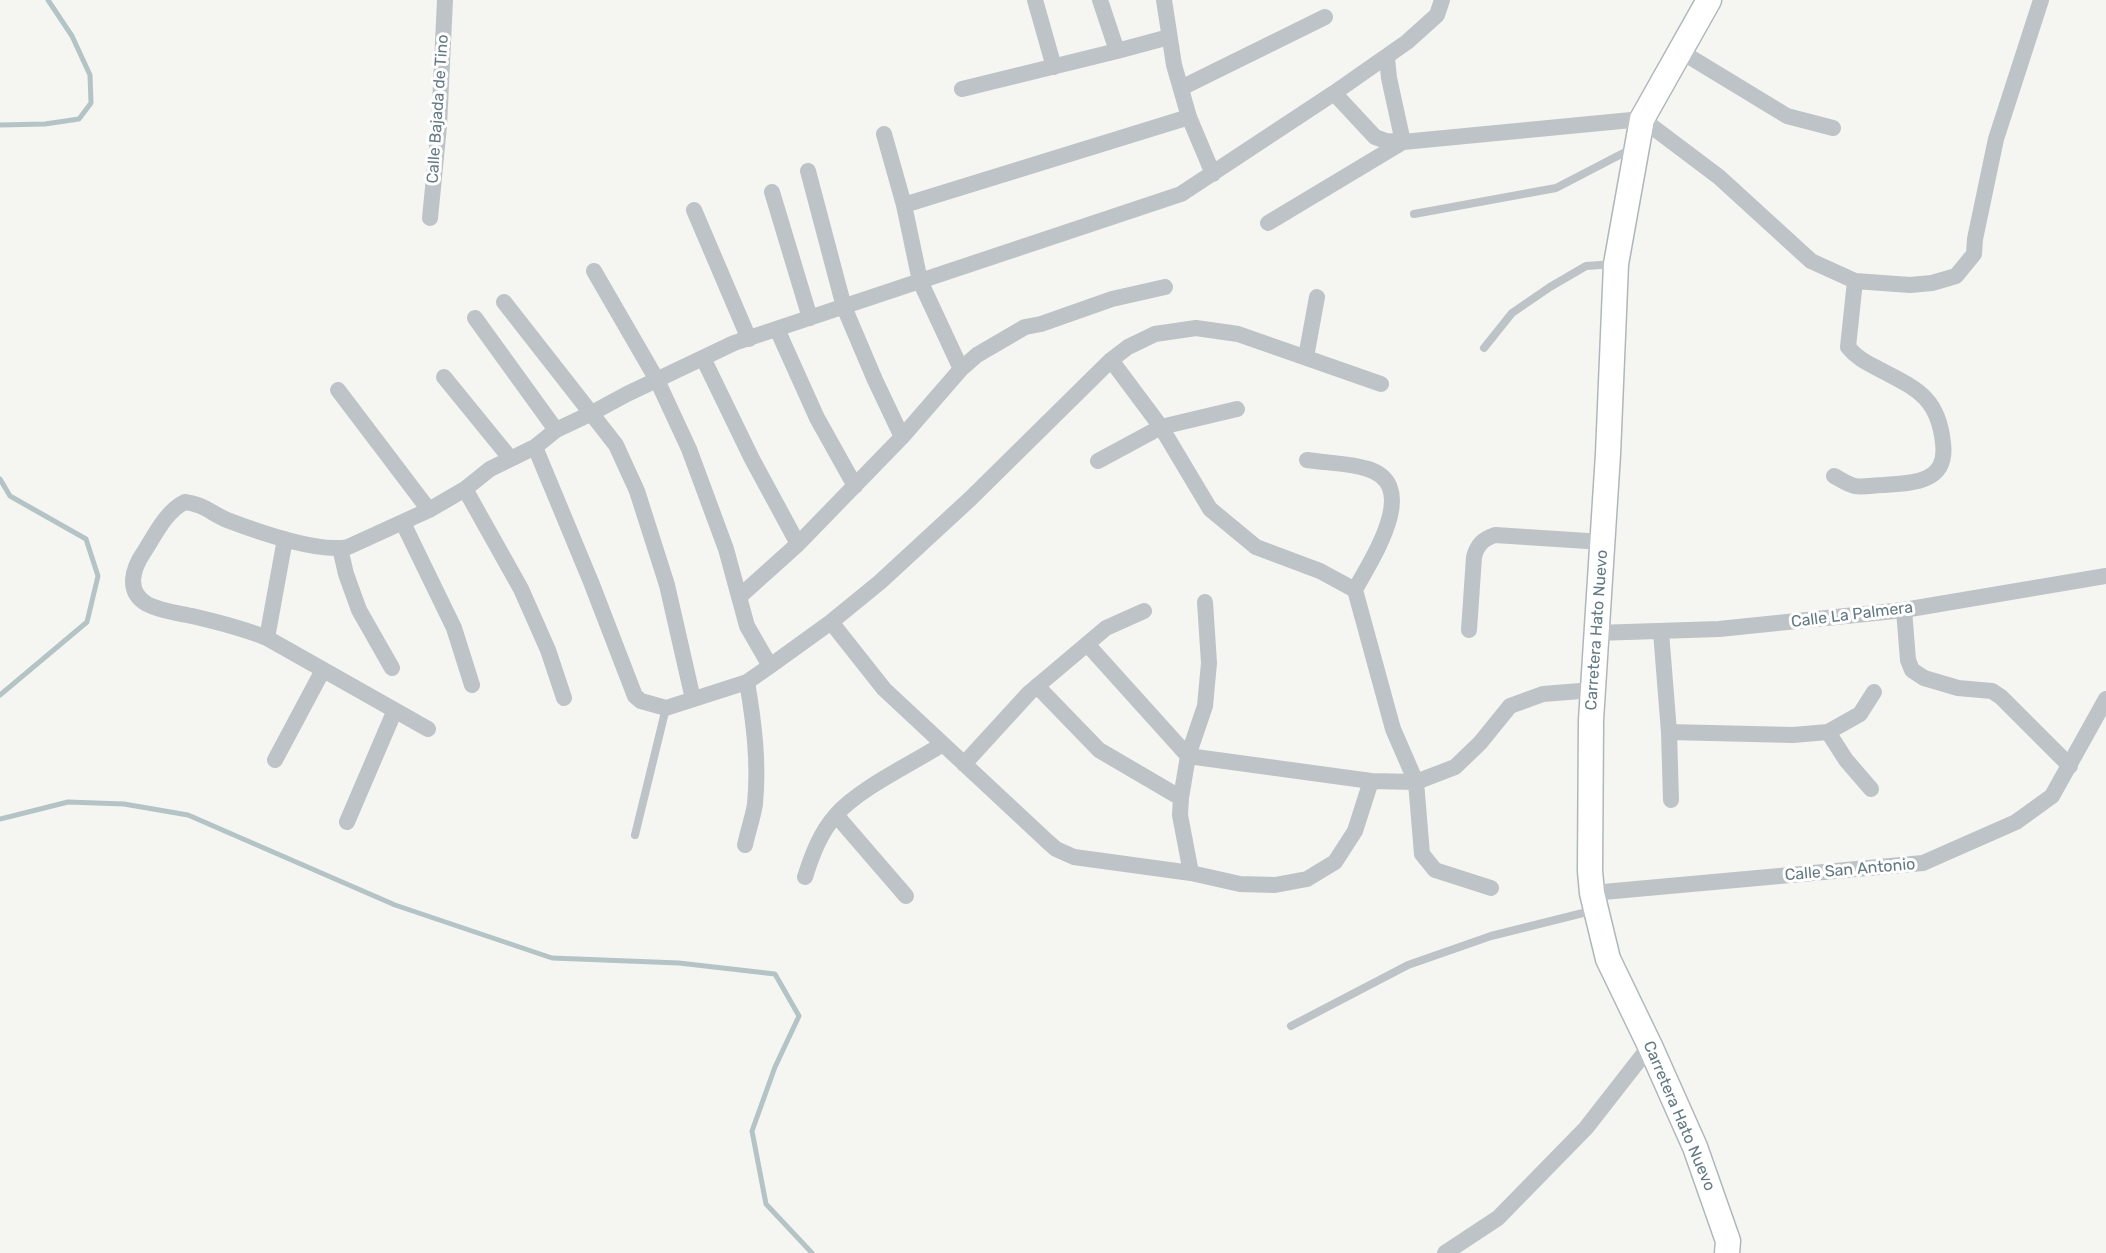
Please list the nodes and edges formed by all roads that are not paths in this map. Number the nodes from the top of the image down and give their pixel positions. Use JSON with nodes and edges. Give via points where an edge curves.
{"nodes":[{"id":1,"x":445,"y":0,"type":"edge"},
{"id":2,"x":1035,"y":0,"type":"edge"},
{"id":3,"x":1100,"y":0,"type":"edge"},
{"id":4,"x":1164,"y":0,"type":"edge"},
{"id":5,"x":1442,"y":0,"type":"edge"},
{"id":6,"x":1709,"y":0,"type":"edge"},
{"id":7,"x":2041,"y":0,"type":"edge"},
{"id":8,"x":1324,"y":16,"type":"dead end"},
{"id":9,"x":1169,"y":37,"type":"junction"},
{"id":10,"x":1117,"y":51,"type":"junction"},
{"id":11,"x":1680,"y":51,"type":"junction"},
{"id":12,"x":1387,"y":58,"type":"junction"},
{"id":13,"x":1054,"y":67,"type":"junction"},
{"id":14,"x":1181,"y":88,"type":"junction"},
{"id":15,"x":962,"y":89,"type":"dead end"},
{"id":16,"x":1334,"y":93,"type":"junction"},
{"id":17,"x":1190,"y":117,"type":"junction"},
{"id":18,"x":1642,"y":119,"type":"junction"},
{"id":19,"x":1833,"y":128,"type":"dead end"},
{"id":20,"x":884,"y":134,"type":"dead end"},
{"id":21,"x":1403,"y":142,"type":"junction"},
{"id":22,"x":1636,"y":147,"type":"junction"},
{"id":23,"x":808,"y":171,"type":"dead end"},
{"id":24,"x":1213,"y":174,"type":"junction"},
{"id":25,"x":772,"y":192,"type":"dead end"},
{"id":26,"x":904,"y":205,"type":"junction"},
{"id":27,"x":694,"y":210,"type":"dead end"},
{"id":28,"x":1414,"y":214,"type":"dead end"},
{"id":29,"x":430,"y":218,"type":"dead end"},
{"id":30,"x":1268,"y":223,"type":"dead end"},
{"id":31,"x":1616,"y":264,"type":"junction"},
{"id":32,"x":594,"y":271,"type":"dead end"},
{"id":33,"x":920,"y":281,"type":"junction"},
{"id":34,"x":1855,"y":281,"type":"junction"},
{"id":35,"x":1165,"y":287,"type":"dead end"},
{"id":36,"x":1317,"y":297,"type":"dead end"},
{"id":37,"x":504,"y":302,"type":"dead end"},
{"id":38,"x":844,"y":307,"type":"junction"},
{"id":39,"x":475,"y":318,"type":"dead end"},
{"id":40,"x":810,"y":318,"type":"junction"},
{"id":41,"x":777,"y":329,"type":"junction"},
{"id":42,"x":749,"y":339,"type":"junction"},
{"id":43,"x":1485,"y":348,"type":"dead end"},
{"id":44,"x":1306,"y":357,"type":"junction"},
{"id":45,"x":703,"y":358,"type":"junction"},
{"id":46,"x":1111,"y":360,"type":"junction"},
{"id":47,"x":961,"y":369,"type":"junction"},
{"id":48,"x":444,"y":377,"type":"dead end"},
{"id":49,"x":657,"y":380,"type":"junction"},
{"id":50,"x":1381,"y":384,"type":"dead end"},
{"id":51,"x":338,"y":390,"type":"dead end"},
{"id":52,"x":1237,"y":409,"type":"dead end"},
{"id":53,"x":590,"y":414,"type":"junction"},
{"id":54,"x":1161,"y":427,"type":"junction"},
{"id":55,"x":556,"y":430,"type":"junction"},
{"id":56,"x":902,"y":437,"type":"junction"},
{"id":57,"x":536,"y":447,"type":"junction"},
{"id":58,"x":510,"y":458,"type":"junction"},
{"id":59,"x":1307,"y":460,"type":"dead end"},
{"id":60,"x":1098,"y":461,"type":"dead end"},
{"id":61,"x":1834,"y":476,"type":"dead end"},
{"id":62,"x":855,"y":486,"type":"junction"},
{"id":63,"x":465,"y":489,"type":"junction"},
{"id":64,"x":429,"y":510,"type":"junction"},
{"id":65,"x":403,"y":523,"type":"junction"},
{"id":66,"x":285,"y":539,"type":"junction"},
{"id":67,"x":1603,"y":542,"type":"junction"},
{"id":68,"x":798,"y":544,"type":"junction"},
{"id":69,"x":340,"y":548,"type":"junction"},
{"id":70,"x":2106,"y":576,"type":"edge"},
{"id":71,"x":1355,"y":590,"type":"junction"},
{"id":72,"x":740,"y":597,"type":"junction"},
{"id":73,"x":1205,"y":602,"type":"dead end"},
{"id":74,"x":1904,"y":610,"type":"junction"},
{"id":75,"x":1144,"y":611,"type":"dead end"},
{"id":76,"x":831,"y":622,"type":"junction"},
{"id":77,"x":1469,"y":630,"type":"dead end"},
{"id":78,"x":1661,"y":632,"type":"junction"},
{"id":79,"x":1596,"y":633,"type":"junction"},
{"id":80,"x":267,"y":638,"type":"junction"},
{"id":81,"x":1087,"y":644,"type":"junction"},
{"id":82,"x":770,"y":666,"type":"junction"},
{"id":83,"x":392,"y":668,"type":"dead end"},
{"id":84,"x":323,"y":669,"type":"junction"},
{"id":85,"x":747,"y":682,"type":"junction"},
{"id":86,"x":472,"y":685,"type":"dead end"},
{"id":87,"x":1037,"y":686,"type":"junction"},
{"id":88,"x":1593,"y":690,"type":"junction"},
{"id":89,"x":1874,"y":692,"type":"dead end"},
{"id":90,"x":564,"y":698,"type":"dead end"},
{"id":91,"x":693,"y":699,"type":"junction"},
{"id":92,"x":2106,"y":699,"type":"edge"},
{"id":93,"x":666,"y":708,"type":"junction"},
{"id":94,"x":395,"y":710,"type":"junction"},
{"id":95,"x":428,"y":729,"type":"dead end"},
{"id":96,"x":1669,"y":732,"type":"junction"},
{"id":97,"x":1828,"y":732,"type":"junction"},
{"id":98,"x":943,"y":744,"type":"junction"},
{"id":99,"x":1188,"y":756,"type":"junction"},
{"id":100,"x":275,"y":760,"type":"dead end"},
{"id":101,"x":964,"y":764,"type":"junction"},
{"id":102,"x":2070,"y":766,"type":"junction"},
{"id":103,"x":1371,"y":781,"type":"junction"},
{"id":104,"x":1416,"y":782,"type":"junction"},
{"id":105,"x":1871,"y":789,"type":"dead end"},
{"id":106,"x":1181,"y":798,"type":"junction"},
{"id":107,"x":1671,"y":800,"type":"dead end"},
{"id":108,"x":836,"y":815,"type":"junction"},
{"id":109,"x":347,"y":822,"type":"dead end"},
{"id":110,"x":635,"y":835,"type":"dead end"},
{"id":111,"x":745,"y":845,"type":"dead end"},
{"id":112,"x":1191,"y":873,"type":"junction"},
{"id":113,"x":805,"y":877,"type":"dead end"},
{"id":114,"x":1491,"y":888,"type":"dead end"},
{"id":115,"x":906,"y":896,"type":"dead end"},
{"id":116,"x":1594,"y":901,"type":"junction"},
{"id":117,"x":1291,"y":1026,"type":"dead end"},
{"id":118,"x":1650,"y":1046,"type":"junction"},
{"id":119,"x":1444,"y":1253,"type":"edge"},
{"id":120,"x":1727,"y":1253,"type":"edge"}],
"edges":[{"from":1,"to":29,"type":"street","name":"Calle Bajada de Tino"},
{"from":2,"to":13,"type":"street"},
{"from":3,"to":10,"type":"street"},
{"from":4,"to":9,"type":"street"},
{"from":5,"to":12,"type":"street","via":[[1437,15]]},
{"from":6,"to":11,"type":"main road","name":"Carretera Hato Nuevo"},
{"from":7,"to":34,"type":"street","via":[[1996,139],[1974,254],[1956,276],[1932,283]]},
{"from":8,"to":14,"type":"street"},
{"from":9,"to":10,"type":"street"},
{"from":9,"to":14,"type":"street"},
{"from":10,"to":13,"type":"street"},
{"from":11,"to":18,"type":"main road","name":"Carretera Hato Nuevo"},
{"from":11,"to":19,"type":"street","via":[[1787,116]]},
{"from":12,"to":16,"type":"street"},
{"from":12,"to":21,"type":"street"},
{"from":13,"to":15,"type":"street"},
{"from":14,"to":17,"type":"street"},
{"from":16,"to":21,"type":"street","via":[[1375,137]]},
{"from":16,"to":24,"type":"street"},
{"from":17,"to":24,"type":"street"},
{"from":17,"to":26,"type":"street"},
{"from":18,"to":21,"type":"street"},
{"from":18,"to":22,"type":"main road","name":"Carretera Hato Nuevo"},
{"from":18,"to":34,"type":"street","via":[[1719,177],[1811,261]]},
{"from":20,"to":26,"type":"street"},
{"from":21,"to":30,"type":"street"},
{"from":22,"to":28,"type":"lane","via":[[1556,189]]},
{"from":22,"to":31,"type":"main road","name":"Carretera Hato Nuevo"},
{"from":23,"to":38,"type":"street"},
{"from":24,"to":33,"type":"street","via":[[1181,194]]},
{"from":25,"to":40,"type":"street"},
{"from":26,"to":33,"type":"street"},
{"from":27,"to":42,"type":"street"},
{"from":31,"to":43,"type":"lane","via":[[1586,266],[1550,287],[1512,314]]},
{"from":31,"to":67,"type":"main road","name":"Carretera Hato Nuevo"},
{"from":32,"to":49,"type":"street"},
{"from":33,"to":38,"type":"street"},
{"from":33,"to":47,"type":"street"},
{"from":34,"to":61,"type":"street","via":[[1848,347],[1855,356],[1924,396],[1931,404],[1938,419],[1944,459],[1929,478],[1908,483],[1854,486]]},
{"from":35,"to":47,"type":"street","via":[[1112,299],[1025,327]]},
{"from":36,"to":44,"type":"street"},
{"from":37,"to":53,"type":"street"},
{"from":38,"to":40,"type":"street"},
{"from":38,"to":56,"type":"street"},
{"from":39,"to":55,"type":"street"},
{"from":40,"to":41,"type":"street"},
{"from":41,"to":42,"type":"street"},
{"from":41,"to":62,"type":"street","via":[[817,418]]},
{"from":42,"to":45,"type":"street"},
{"from":44,"to":46,"type":"street","via":[[1238,334],[1196,328],[1155,334]]},
{"from":44,"to":50,"type":"street"},
{"from":45,"to":49,"type":"street"},
{"from":45,"to":68,"type":"street"},
{"from":46,"to":54,"type":"street"},
{"from":46,"to":76,"type":"street","via":[[970,499]]},
{"from":47,"to":56,"type":"street"},
{"from":48,"to":58,"type":"street"},
{"from":49,"to":53,"type":"street"},
{"from":49,"to":72,"type":"street","via":[[689,449]]},
{"from":51,"to":64,"type":"street"},
{"from":52,"to":54,"type":"street"},
{"from":53,"to":55,"type":"street"},
{"from":53,"to":91,"type":"street","via":[[616,445],[637,491],[667,585]]},
{"from":54,"to":60,"type":"street"},
{"from":54,"to":71,"type":"street","via":[[1209,509],[1256,547],[1320,571]]},
{"from":55,"to":57,"type":"street"},
{"from":56,"to":62,"type":"street"},
{"from":57,"to":58,"type":"street"},
{"from":57,"to":93,"type":"street","via":[[634,696]]},
{"from":58,"to":63,"type":"street"},
{"from":59,"to":71,"type":"street","via":[[1368,469],[1382,477],[1390,489],[1391,514]]},
{"from":62,"to":68,"type":"street"},
{"from":63,"to":64,"type":"street"},
{"from":63,"to":90,"type":"street","via":[[521,589]]},
{"from":64,"to":65,"type":"street"},
{"from":65,"to":69,"type":"street"},
{"from":65,"to":86,"type":"street","via":[[454,628]]},
{"from":66,"to":69,"type":"street"},
{"from":66,"to":80,"type":"street"},
{"from":66,"to":80,"type":"street","via":[[185,502],[171,513],[137,563],[132,577],[134,587],[147,603],[241,627]]},
{"from":67,"to":77,"type":"street","via":[[1495,535],[1487,538],[1475,550]]},
{"from":67,"to":79,"type":"main road","name":"Carretera Hato Nuevo"},
{"from":68,"to":72,"type":"street"},
{"from":69,"to":83,"type":"street","via":[[359,610]]},
{"from":70,"to":74,"type":"street","name":"Calle La Palmera"},
{"from":71,"to":104,"type":"street","via":[[1393,729]]},
{"from":72,"to":82,"type":"street","via":[[747,626]]},
{"from":73,"to":99,"type":"street","via":[[1209,663],[1205,706]]},
{"from":74,"to":78,"type":"street","name":"Calle La Palmera"},
{"from":74,"to":102,"type":"street","via":[[1912,669],[1924,678],[1958,688],[1992,691]]},
{"from":75,"to":81,"type":"street","via":[[1106,628]]},
{"from":76,"to":82,"type":"street"},
{"from":76,"to":98,"type":"street","via":[[885,689]]},
{"from":78,"to":79,"type":"street","name":"Calle La Palmera"},
{"from":78,"to":96,"type":"street"},
{"from":79,"to":88,"type":"main road","name":"Carretera Hato Nuevo"},
{"from":80,"to":84,"type":"street"},
{"from":81,"to":87,"type":"street"},
{"from":81,"to":99,"type":"street"},
{"from":82,"to":85,"type":"street"},
{"from":84,"to":94,"type":"street"},
{"from":84,"to":100,"type":"street"},
{"from":85,"to":91,"type":"street"},
{"from":85,"to":111,"type":"street","via":[[756,736],[756,768],[754,805]]},
{"from":87,"to":101,"type":"street"},
{"from":87,"to":106,"type":"street","via":[[1100,750]]},
{"from":88,"to":104,"type":"street","via":[[1543,694],[1510,706],[1455,767]]},
{"from":88,"to":116,"type":"main road","name":"Carretera Hato Nuevo","via":[[1590,871]]},
{"from":89,"to":97,"type":"street","via":[[1860,714]]},
{"from":91,"to":93,"type":"street"},
{"from":92,"to":102,"type":"street","name":"Calle San Antonio"},
{"from":93,"to":110,"type":"lane"},
{"from":94,"to":95,"type":"street"},
{"from":94,"to":109,"type":"street"},
{"from":96,"to":97,"type":"street"},
{"from":96,"to":107,"type":"street"},
{"from":97,"to":105,"type":"street"},
{"from":98,"to":101,"type":"street"},
{"from":98,"to":108,"type":"street","via":[[860,795]]},
{"from":99,"to":103,"type":"street"},
{"from":99,"to":106,"type":"street"},
{"from":101,"to":112,"type":"street","via":[[1056,849],[1074,857]]},
{"from":102,"to":116,"type":"street","name":"Calle San Antonio","via":[[2052,796],[2016,822],[1923,863]]},
{"from":103,"to":104,"type":"street"},
{"from":103,"to":112,"type":"street","via":[[1355,831],[1335,862],[1307,879],[1275,885],[1240,884]]},
{"from":104,"to":114,"type":"street","via":[[1422,854],[1435,870]]},
{"from":106,"to":112,"type":"street","via":[[1180,815]]},
{"from":108,"to":113,"type":"street","via":[[814,848]]},
{"from":108,"to":115,"type":"street"},
{"from":116,"to":117,"type":"lane","via":[[1408,965]]},
{"from":116,"to":118,"type":"main road","name":"Carretera Hato Nuevo","via":[[1608,959]]},
{"from":118,"to":119,"type":"street","via":[[1586,1128],[1506,1210]]},
{"from":118,"to":120,"type":"main road","name":"Carretera Hato Nuevo","via":[[1695,1147],[1728,1241]]}]}
